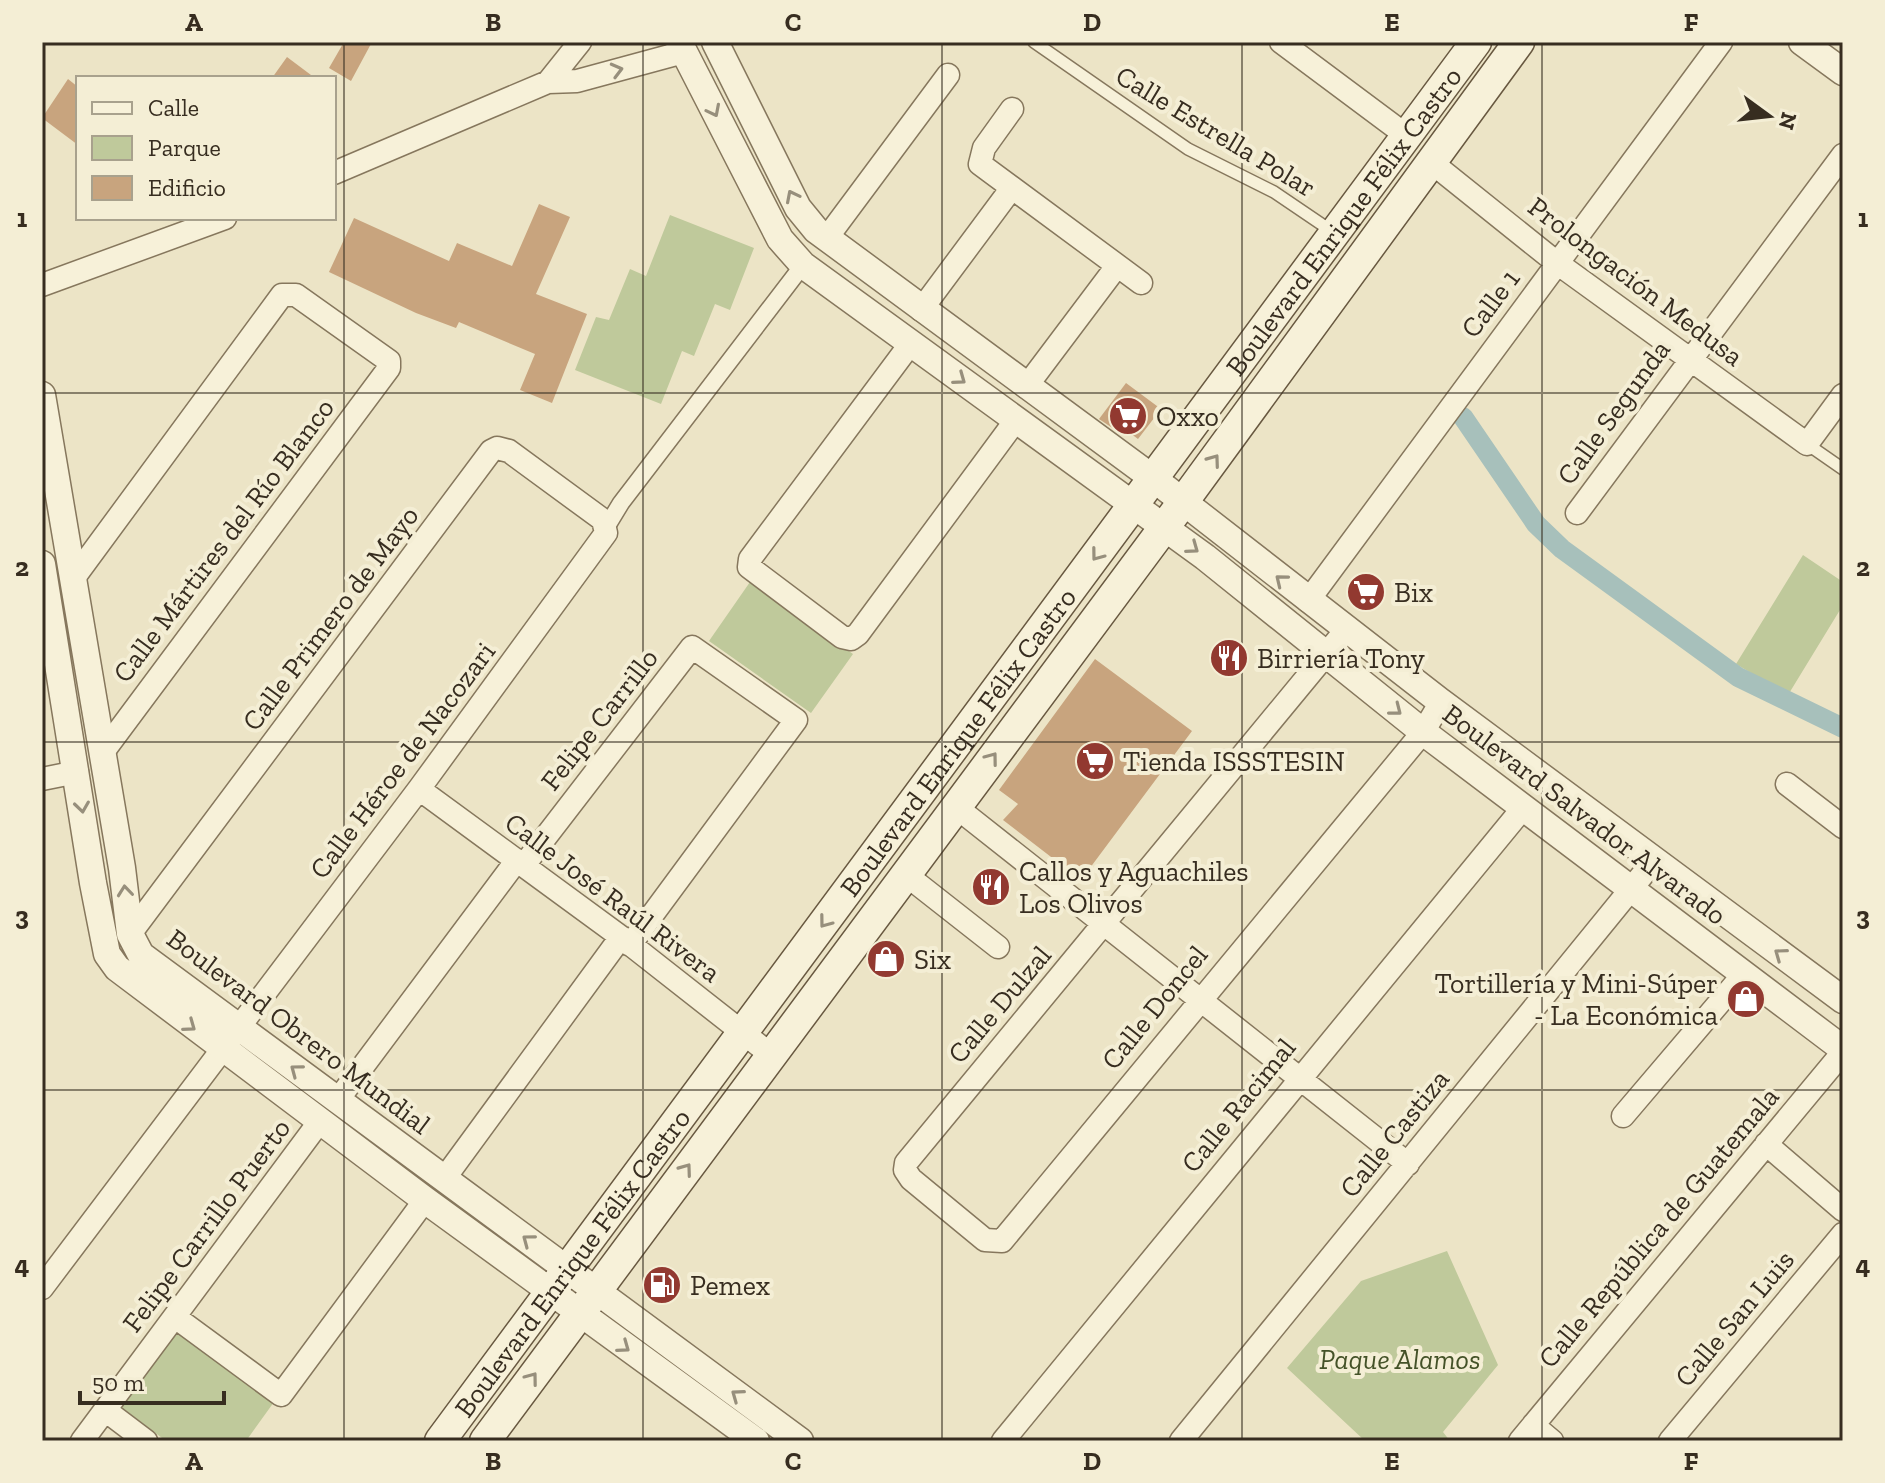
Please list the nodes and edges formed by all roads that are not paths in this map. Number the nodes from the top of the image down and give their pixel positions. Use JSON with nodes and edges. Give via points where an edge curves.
{"nodes":[{"id":1,"x":580,"y":42,"type":"edge"},
{"id":2,"x":715,"y":42,"type":"edge"},
{"id":3,"x":1034,"y":42,"type":"edge"},
{"id":4,"x":1476,"y":42,"type":"edge"},
{"id":5,"x":1519,"y":42,"type":"edge"},
{"id":6,"x":1721,"y":42,"type":"edge"},
{"id":7,"x":1802,"y":42,"type":"edge"},
{"id":8,"x":1290,"y":45,"type":"edge"},
{"id":9,"x":681,"y":47,"type":"edge"},
{"id":10,"x":1843,"y":72,"type":"edge"},
{"id":11,"x":948,"y":75,"type":"dead end"},
{"id":12,"x":548,"y":82,"type":"junction"},
{"id":13,"x":1012,"y":109,"type":"dead end"},
{"id":14,"x":1407,"y":136,"type":"junction"},
{"id":15,"x":1843,"y":155,"type":"edge"},
{"id":16,"x":1431,"y":162,"type":"junction"},
{"id":17,"x":336,"y":172,"type":"edge"},
{"id":18,"x":1011,"y":189,"type":"junction"},
{"id":19,"x":220,"y":220,"type":"edge"},
{"id":20,"x":1335,"y":233,"type":"junction"},
{"id":21,"x":826,"y":239,"type":"junction"},
{"id":22,"x":1557,"y":263,"type":"junction"},
{"id":23,"x":803,"y":265,"type":"junction"},
{"id":24,"x":1117,"y":266,"type":"junction"},
{"id":25,"x":1141,"y":283,"type":"dead end"},
{"id":26,"x":42,"y":285,"type":"edge"},
{"id":27,"x":894,"y":289,"type":"junction"},
{"id":28,"x":921,"y":310,"type":"junction"},
{"id":29,"x":875,"y":316,"type":"junction"},
{"id":30,"x":911,"y":343,"type":"junction"},
{"id":31,"x":1688,"y":359,"type":"junction"},
{"id":32,"x":1026,"y":387,"type":"junction"},
{"id":33,"x":42,"y":395,"type":"edge"},
{"id":34,"x":1843,"y":395,"type":"edge"},
{"id":35,"x":1071,"y":419,"type":"junction"},
{"id":36,"x":1016,"y":420,"type":"junction"},
{"id":37,"x":1807,"y":444,"type":"junction"},
{"id":38,"x":1052,"y":446,"type":"junction"},
{"id":39,"x":1843,"y":469,"type":"edge"},
{"id":40,"x":1154,"y":479,"type":"junction"},
{"id":41,"x":1183,"y":502,"type":"junction"},
{"id":42,"x":1134,"y":506,"type":"junction"},
{"id":43,"x":1577,"y":513,"type":"dead end"},
{"id":44,"x":607,"y":526,"type":"junction"},
{"id":45,"x":1164,"y":527,"type":"junction"},
{"id":46,"x":42,"y":564,"type":"edge"},
{"id":47,"x":73,"y":579,"type":"junction"},
{"id":48,"x":1308,"y":601,"type":"junction"},
{"id":49,"x":1346,"y":630,"type":"junction"},
{"id":50,"x":47,"y":639,"type":"edge"},
{"id":51,"x":1326,"y":656,"type":"junction"},
{"id":52,"x":92,"y":689,"type":"junction"},
{"id":53,"x":62,"y":694,"type":"junction"},
{"id":54,"x":1441,"y":702,"type":"junction"},
{"id":55,"x":1423,"y":732,"type":"junction"},
{"id":56,"x":103,"y":752,"type":"junction"},
{"id":57,"x":77,"y":772,"type":"junction"},
{"id":58,"x":42,"y":779,"type":"edge"},
{"id":59,"x":1787,"y":784,"type":"dead end"},
{"id":60,"x":419,"y":789,"type":"junction"},
{"id":61,"x":956,"y":807,"type":"junction"},
{"id":62,"x":1523,"y":808,"type":"junction"},
{"id":63,"x":1843,"y":827,"type":"edge"},
{"id":64,"x":520,"y":862,"type":"junction"},
{"id":65,"x":1653,"y":862,"type":"junction"},
{"id":66,"x":905,"y":874,"type":"junction"},
{"id":67,"x":1631,"y":888,"type":"junction"},
{"id":68,"x":1104,"y":924,"type":"junction"},
{"id":69,"x":130,"y":934,"type":"junction"},
{"id":70,"x":625,"y":941,"type":"junction"},
{"id":71,"x":998,"y":947,"type":"dead end"},
{"id":72,"x":1743,"y":975,"type":"junction"},
{"id":73,"x":1199,"y":999,"type":"junction"},
{"id":74,"x":1843,"y":1000,"type":"edge"},
{"id":75,"x":239,"y":1028,"type":"junction"},
{"id":76,"x":742,"y":1033,"type":"junction"},
{"id":77,"x":223,"y":1049,"type":"junction"},
{"id":78,"x":1843,"y":1050,"type":"edge"},
{"id":79,"x":770,"y":1054,"type":"junction"},
{"id":80,"x":1299,"y":1078,"type":"junction"},
{"id":81,"x":329,"y":1111,"type":"junction"},
{"id":82,"x":1623,"y":1116,"type":"dead end"},
{"id":83,"x":397,"y":1144,"type":"junction"},
{"id":84,"x":1766,"y":1144,"type":"junction"},
{"id":85,"x":1408,"y":1164,"type":"junction"},
{"id":86,"x":380,"y":1166,"type":"junction"},
{"id":87,"x":444,"y":1179,"type":"junction"},
{"id":88,"x":425,"y":1200,"type":"junction"},
{"id":89,"x":1843,"y":1210,"type":"edge"},
{"id":90,"x":1843,"y":1234,"type":"edge"},
{"id":91,"x":992,"y":1242,"type":"joint"},
{"id":92,"x":559,"y":1281,"type":"junction"},
{"id":93,"x":42,"y":1288,"type":"edge"},
{"id":94,"x":588,"y":1303,"type":"junction"},
{"id":95,"x":175,"y":1317,"type":"junction"},
{"id":96,"x":105,"y":1410,"type":"junction"},
{"id":97,"x":1527,"y":1433,"type":"edge"},
{"id":98,"x":759,"y":1436,"type":"edge"},
{"id":99,"x":82,"y":1441,"type":"edge"},
{"id":100,"x":146,"y":1441,"type":"edge"},
{"id":101,"x":440,"y":1441,"type":"edge"},
{"id":102,"x":485,"y":1441,"type":"edge"},
{"id":103,"x":800,"y":1441,"type":"edge"},
{"id":104,"x":1003,"y":1441,"type":"edge"},
{"id":105,"x":1181,"y":1441,"type":"edge"},
{"id":106,"x":1552,"y":1441,"type":"edge"},
{"id":107,"x":1670,"y":1441,"type":"edge"}],
"edges":[{"from":1,"to":12,"type":"street"},
{"from":21,"to":2,"type":"street","name":"Boulevard Salvador Alvarado","one_way":true,"via":[[798,208]]},
{"from":3,"to":20,"type":"lane","name":"Calle Estrella Polar","via":[[1188,149],[1274,192]]},
{"from":4,"to":14,"type":"main road","name":"Boulevard Enrique Félix Castro"},
{"from":5,"to":16,"type":"main road","name":"Boulevard Enrique Félix Castro"},
{"from":6,"to":22,"type":"street","name":"Calle 1"},
{"from":7,"to":10,"type":"street"},
{"from":8,"to":14,"type":"street"},
{"from":12,"to":9,"type":"street","one_way":true,"via":[[577,81]]},
{"from":9,"to":23,"type":"street","name":"Boulevard Salvador Alvarado","one_way":true,"via":[[780,239]]},
{"from":11,"to":21,"type":"street"},
{"from":12,"to":17,"type":"street"},
{"from":13,"to":18,"type":"street","via":[[984,148],[980,164]]},
{"from":14,"to":20,"type":"main road","name":"Boulevard Enrique Félix Castro"},
{"from":15,"to":31,"type":"street","name":"Calle Segunda"},
{"from":16,"to":22,"type":"street","name":"Prolongación Medusa"},
{"from":41,"to":16,"type":"main road","name":"Boulevard Enrique Félix Castro","one_way":true},
{"from":18,"to":24,"type":"street"},
{"from":18,"to":28,"type":"street"},
{"from":19,"to":26,"type":"street"},
{"from":20,"to":40,"type":"main road","name":"Boulevard Enrique Félix Castro"},
{"from":21,"to":27,"type":"street","name":"Boulevard Salvador Alvarado"},
{"from":22,"to":31,"type":"street","name":"Prolongación Medusa"},
{"from":22,"to":48,"type":"street","name":"Calle 1"},
{"from":23,"to":29,"type":"street","name":"Boulevard Salvador Alvarado"},
{"from":23,"to":44,"type":"street","name":"Calle Héroe de Nacozari"},
{"from":24,"to":25,"type":"street"},
{"from":24,"to":32,"type":"street"},
{"from":27,"to":28,"type":"street","name":"Boulevard Salvador Alvarado"},
{"from":27,"to":29,"type":"street"},
{"from":28,"to":32,"type":"street","name":"Boulevard Salvador Alvarado"},
{"from":29,"to":30,"type":"street","name":"Boulevard Salvador Alvarado"},
{"from":30,"to":36,"type":"street","name":"Boulevard Salvador Alvarado","one_way":true},
{"from":30,"to":36,"type":"street","via":[[750,559],[749,567],[842,637],[851,639]]},
{"from":31,"to":37,"type":"street","name":"Prolongación Medusa"},
{"from":31,"to":43,"type":"street","name":"Calle Segunda"},
{"from":32,"to":35,"type":"street","name":"Boulevard Salvador Alvarado"},
{"from":33,"to":47,"type":"street","name":"Boulevard Obrero Mundial"},
{"from":34,"to":37,"type":"street"},
{"from":35,"to":38,"type":"street"},
{"from":35,"to":40,"type":"street","name":"Boulevard Salvador Alvarado"},
{"from":36,"to":38,"type":"street","name":"Boulevard Salvador Alvarado"},
{"from":37,"to":39,"type":"lane"},
{"from":38,"to":42,"type":"street","name":"Boulevard Salvador Alvarado"},
{"from":40,"to":41,"type":"street","name":"Boulevard Salvador Alvarado"},
{"from":40,"to":42,"type":"main road","name":"Boulevard Enrique Félix Castro"},
{"from":41,"to":45,"type":"main road","name":"Boulevard Enrique Félix Castro"},
{"from":48,"to":41,"type":"street","name":"Boulevard Salvador Alvarado","one_way":true},
{"from":42,"to":45,"type":"street","name":"Boulevard Salvador Alvarado"},
{"from":42,"to":76,"type":"main road","name":"Boulevard Enrique Félix Castro","one_way":true},
{"from":44,"to":60,"type":"street","name":"Calle Héroe de Nacozari"},
{"from":44,"to":69,"type":"street","name":"Calle Primero de Mayo","via":[[509,451],[491,451]]},
{"from":45,"to":51,"type":"street","name":"Boulevard Salvador Alvarado","one_way":true},
{"from":61,"to":45,"type":"main road","name":"Boulevard Enrique Félix Castro","one_way":true},
{"from":46,"to":50,"type":"street","name":"Boulevard Obrero Mundial"},
{"from":47,"to":52,"type":"street","name":"Boulevard Obrero Mundial"},
{"from":47,"to":56,"type":"street","name":"Calle Mártires del Río Blanco","via":[[282,295],[296,295],[390,363]]},
{"from":48,"to":49,"type":"street","name":"Boulevard Salvador Alvarado"},
{"from":49,"to":51,"type":"street","name":"Calle Dulzal"},
{"from":49,"to":54,"type":"street","name":"Boulevard Salvador Alvarado"},
{"from":50,"to":53,"type":"street","name":"Boulevard Obrero Mundial"},
{"from":51,"to":55,"type":"street","name":"Boulevard Salvador Alvarado","one_way":true},
{"from":51,"to":68,"type":"street","name":"Calle Dulzal"},
{"from":52,"to":53,"type":"street"},
{"from":52,"to":56,"type":"street","name":"Boulevard Obrero Mundial"},
{"from":53,"to":57,"type":"street","name":"Boulevard Obrero Mundial"},
{"from":54,"to":55,"type":"street","name":"Calle Doncel"},
{"from":54,"to":65,"type":"street","name":"Boulevard Salvador Alvarado"},
{"from":55,"to":62,"type":"street","name":"Boulevard Salvador Alvarado"},
{"from":55,"to":73,"type":"street","name":"Calle Doncel"},
{"from":69,"to":56,"type":"street","name":"Boulevard Obrero Mundial","one_way":true},
{"from":57,"to":58,"type":"street"},
{"from":57,"to":77,"type":"street","name":"Boulevard Obrero Mundial","one_way":true,"via":[[107,954],[117,968]]},
{"from":59,"to":63,"type":"street"},
{"from":60,"to":64,"type":"street","name":"Calle José Raúl Rivera"},
{"from":60,"to":75,"type":"street","name":"Calle Héroe de Nacozari"},
{"from":61,"to":66,"type":"main road","name":"Boulevard Enrique Félix Castro"},
{"from":61,"to":68,"type":"street"},
{"from":62,"to":67,"type":"street","name":"Boulevard Salvador Alvarado"},
{"from":62,"to":80,"type":"street","name":"Calle Racimal"},
{"from":64,"to":70,"type":"street","name":"Calle José Raúl Rivera"},
{"from":64,"to":70,"type":"street","name":"Felipe Carrillo","via":[[692,647],[796,720]]},
{"from":64,"to":81,"type":"street","name":"Felipe Carrillo"},
{"from":65,"to":67,"type":"street","name":"Calle Castiza"},
{"from":74,"to":65,"type":"street","name":"Boulevard Salvador Alvarado","one_way":true},
{"from":66,"to":71,"type":"street"},
{"from":66,"to":79,"type":"main road","name":"Boulevard Enrique Félix Castro"},
{"from":67,"to":72,"type":"street","name":"Boulevard Salvador Alvarado"},
{"from":67,"to":85,"type":"street","name":"Calle Castiza"},
{"from":68,"to":73,"type":"street"},
{"from":68,"to":91,"type":"street","name":"Calle Dulzal","via":[[906,1163],[905,1170]]},
{"from":69,"to":75,"type":"street","name":"Boulevard Obrero Mundial","via":[[141,955]]},
{"from":70,"to":76,"type":"street","name":"Calle José Raúl Rivera"},
{"from":70,"to":87,"type":"street"},
{"from":72,"to":78,"type":"street","name":"Boulevard Salvador Alvarado"},
{"from":72,"to":82,"type":"street"},
{"from":73,"to":80,"type":"street"},
{"from":73,"to":91,"type":"street","name":"Calle Doncel","via":[[1002,1241]]},
{"from":75,"to":77,"type":"street","name":"Calle Héroe de Nacozari"},
{"from":81,"to":75,"type":"street","name":"Boulevard Obrero Mundial","one_way":true},
{"from":76,"to":79,"type":"street","name":"Calle José Raúl Rivera"},
{"from":76,"to":92,"type":"main road","name":"Boulevard Enrique Félix Castro"},
{"from":77,"to":81,"type":"street","name":"Boulevard Obrero Mundial"},
{"from":77,"to":93,"type":"street","name":"Calle Héroe de Nacozari"},
{"from":78,"to":84,"type":"street","name":"Calle República de Guatemala"},
{"from":94,"to":79,"type":"main road","name":"Boulevard Enrique Félix Castro","one_way":true},
{"from":80,"to":85,"type":"street"},
{"from":80,"to":104,"type":"street","name":"Calle Racimal"},
{"from":81,"to":83,"type":"street","name":"Boulevard Obrero Mundial"},
{"from":81,"to":86,"type":"street","name":"Boulevard Obrero Mundial"},
{"from":81,"to":95,"type":"street","name":"Felipe Carrillo Puerto"},
{"from":83,"to":86,"type":"street"},
{"from":83,"to":87,"type":"street","name":"Boulevard Obrero Mundial"},
{"from":84,"to":89,"type":"street"},
{"from":84,"to":97,"type":"street","name":"Calle República de Guatemala"},
{"from":85,"to":105,"type":"street","name":"Calle Castiza"},
{"from":86,"to":88,"type":"street","name":"Boulevard Obrero Mundial"},
{"from":92,"to":87,"type":"street","name":"Boulevard Obrero Mundial","one_way":true},
{"from":88,"to":92,"type":"street","name":"Boulevard Obrero Mundial"},
{"from":88,"to":95,"type":"street","via":[[281,1395]]},
{"from":90,"to":107,"type":"street","name":"Calle San Luis"},
{"from":92,"to":94,"type":"street","name":"Boulevard Obrero Mundial"},
{"from":92,"to":101,"type":"main road","name":"Boulevard Enrique Félix Castro"},
{"from":94,"to":98,"type":"street","name":"Boulevard Obrero Mundial"},
{"from":102,"to":94,"type":"main road","name":"Boulevard Enrique Félix Castro","one_way":true},
{"from":95,"to":96,"type":"street","name":"Felipe Carrillo Puerto"},
{"from":96,"to":99,"type":"street","name":"Felipe Carrillo Puerto"},
{"from":96,"to":100,"type":"street"},
{"from":97,"to":106,"type":"street"},
{"from":98,"to":103,"type":"street","name":"Boulevard Obrero Mundial"}]}
